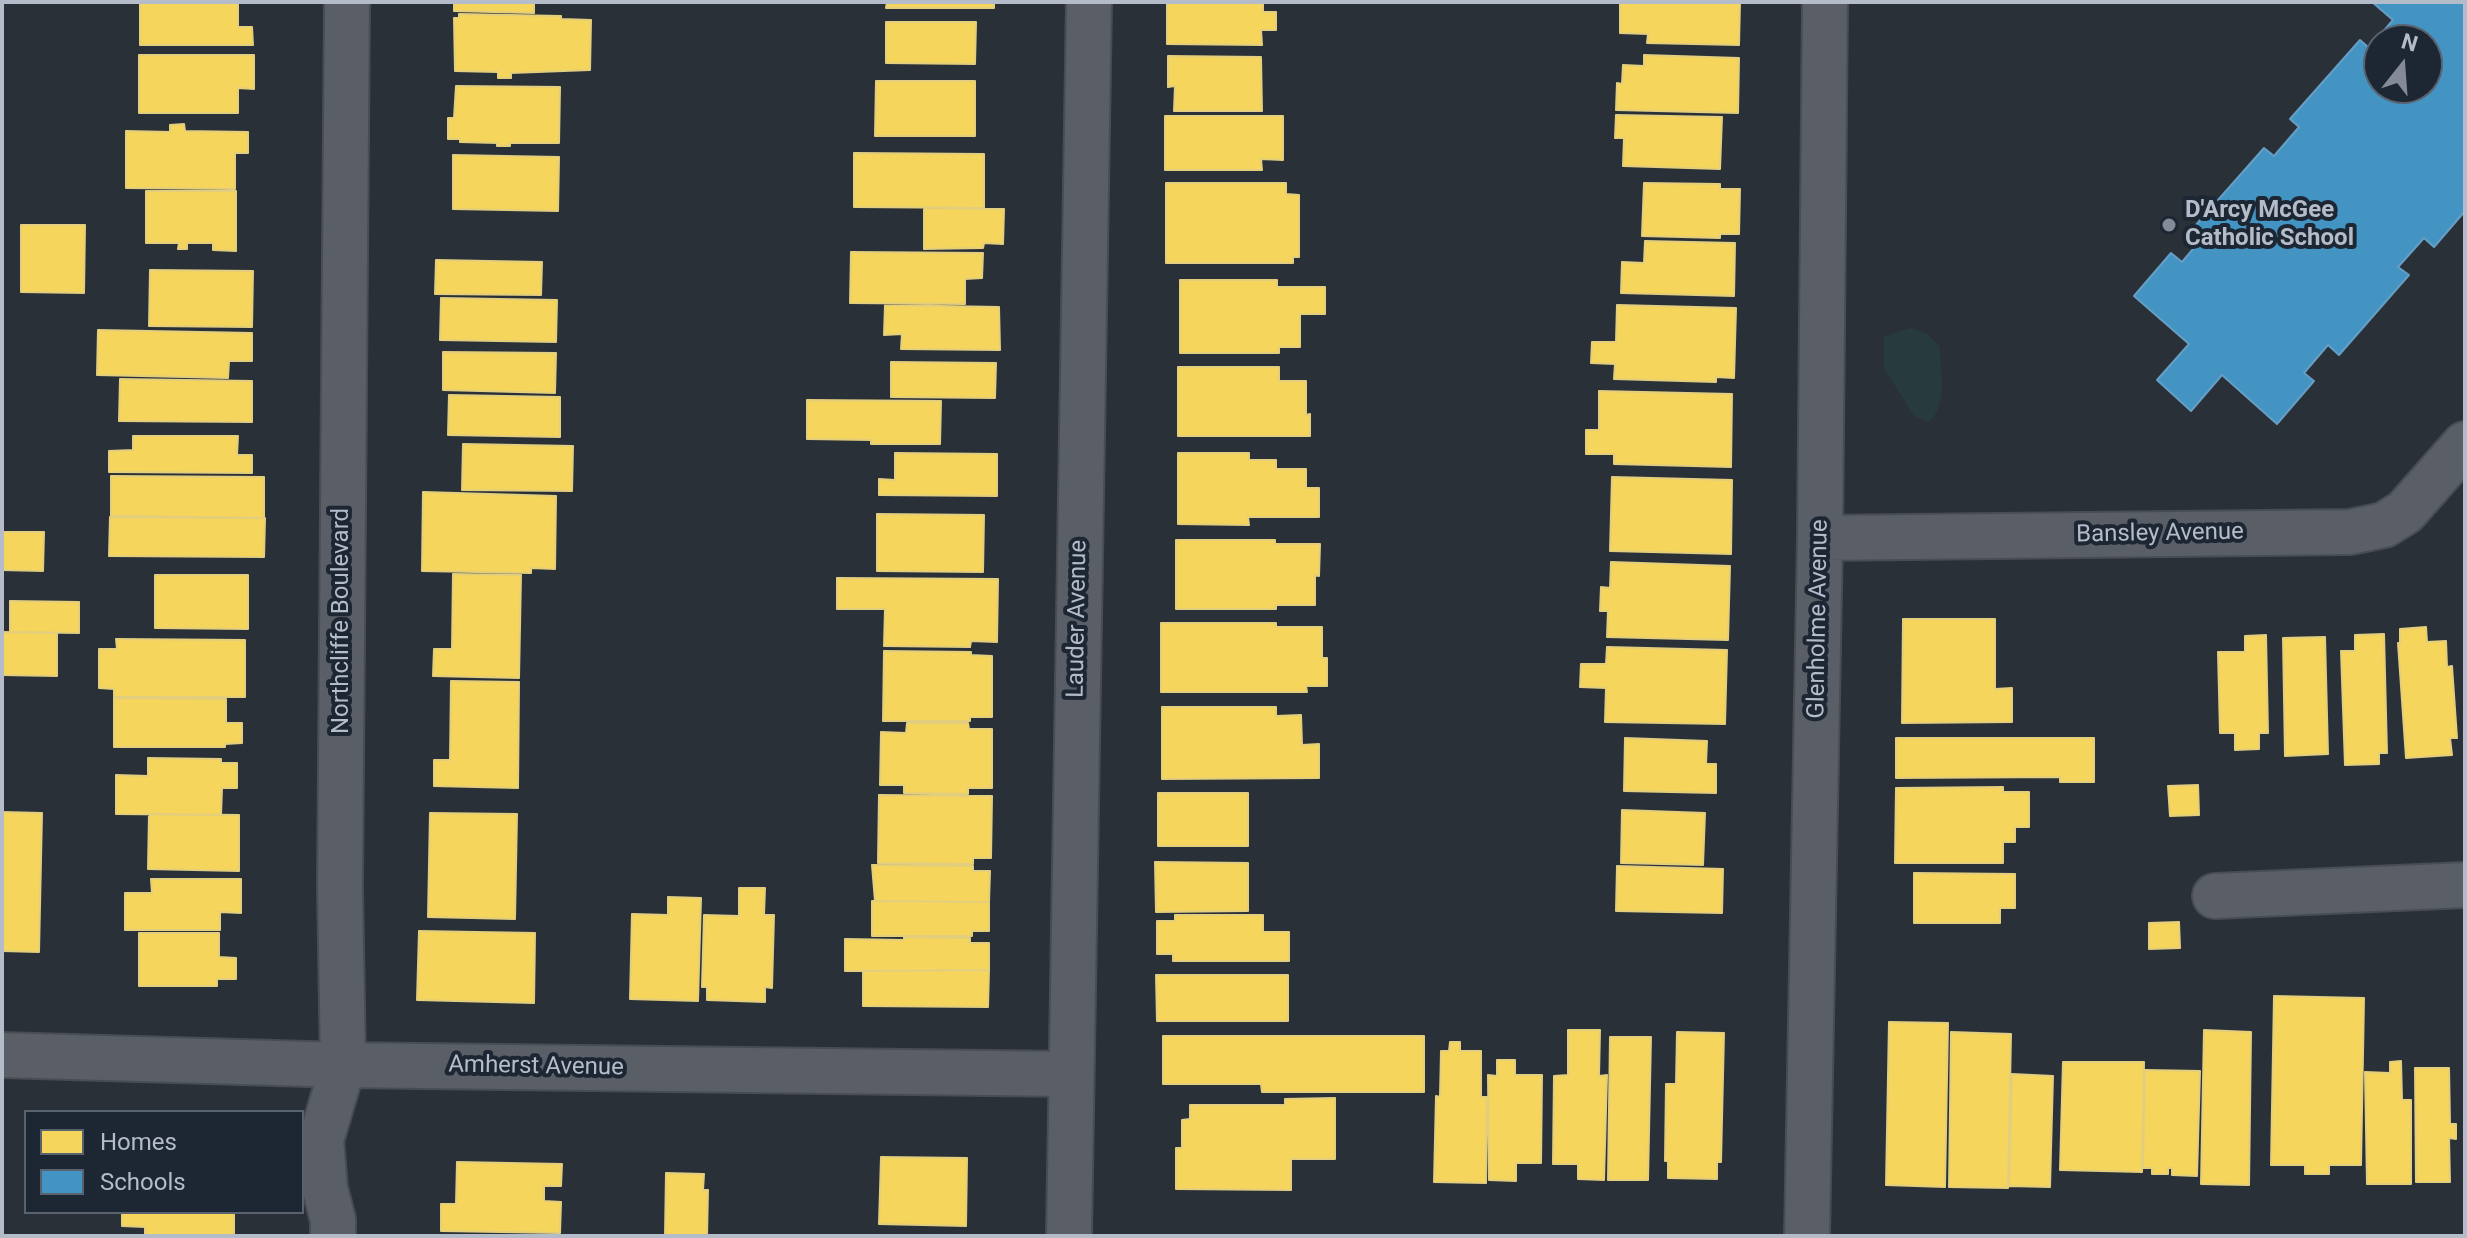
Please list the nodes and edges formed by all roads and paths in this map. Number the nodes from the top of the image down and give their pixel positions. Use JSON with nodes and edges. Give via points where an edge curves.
{"nodes":[{"id":1,"x":347,"y":2,"type":"edge"},
{"id":2,"x":1089,"y":2,"type":"edge"},
{"id":3,"x":1825,"y":2,"type":"edge"},
{"id":4,"x":2465,"y":444,"type":"edge"},
{"id":5,"x":1820,"y":538,"type":"junction"},
{"id":6,"x":2465,"y":885,"type":"edge"},
{"id":7,"x":2215,"y":896,"type":"dead end"},
{"id":8,"x":2,"y":1055,"type":"edge"},
{"id":9,"x":343,"y":1065,"type":"junction"},
{"id":10,"x":1070,"y":1074,"type":"junction"},
{"id":11,"x":333,"y":1236,"type":"edge"},
{"id":12,"x":1069,"y":1236,"type":"edge"},
{"id":13,"x":1807,"y":1236,"type":"edge"}],
"edges":[{"from":1,"to":9,"type":"street","name":"Northcliffe Boulevard"},
{"from":2,"to":10,"type":"street","name":"Lauder Avenue"},
{"from":3,"to":5,"type":"street","name":"Glenholme Avenue"},
{"from":4,"to":5,"type":"street","name":"Bansley Avenue","via":[[2405,512],[2384,525],[2350,532]]},
{"from":5,"to":13,"type":"street","name":"Glenholme Avenue"},
{"from":6,"to":7,"type":"street"},
{"from":8,"to":9,"type":"street","name":"Amherst Avenue"},
{"from":9,"to":10,"type":"street","name":"Amherst Avenue"},
{"from":9,"to":11,"type":"street","name":"Northcliffe Boulevard","via":[[321,1140]]},
{"from":10,"to":12,"type":"street","name":"Lauder Avenue"}]}
